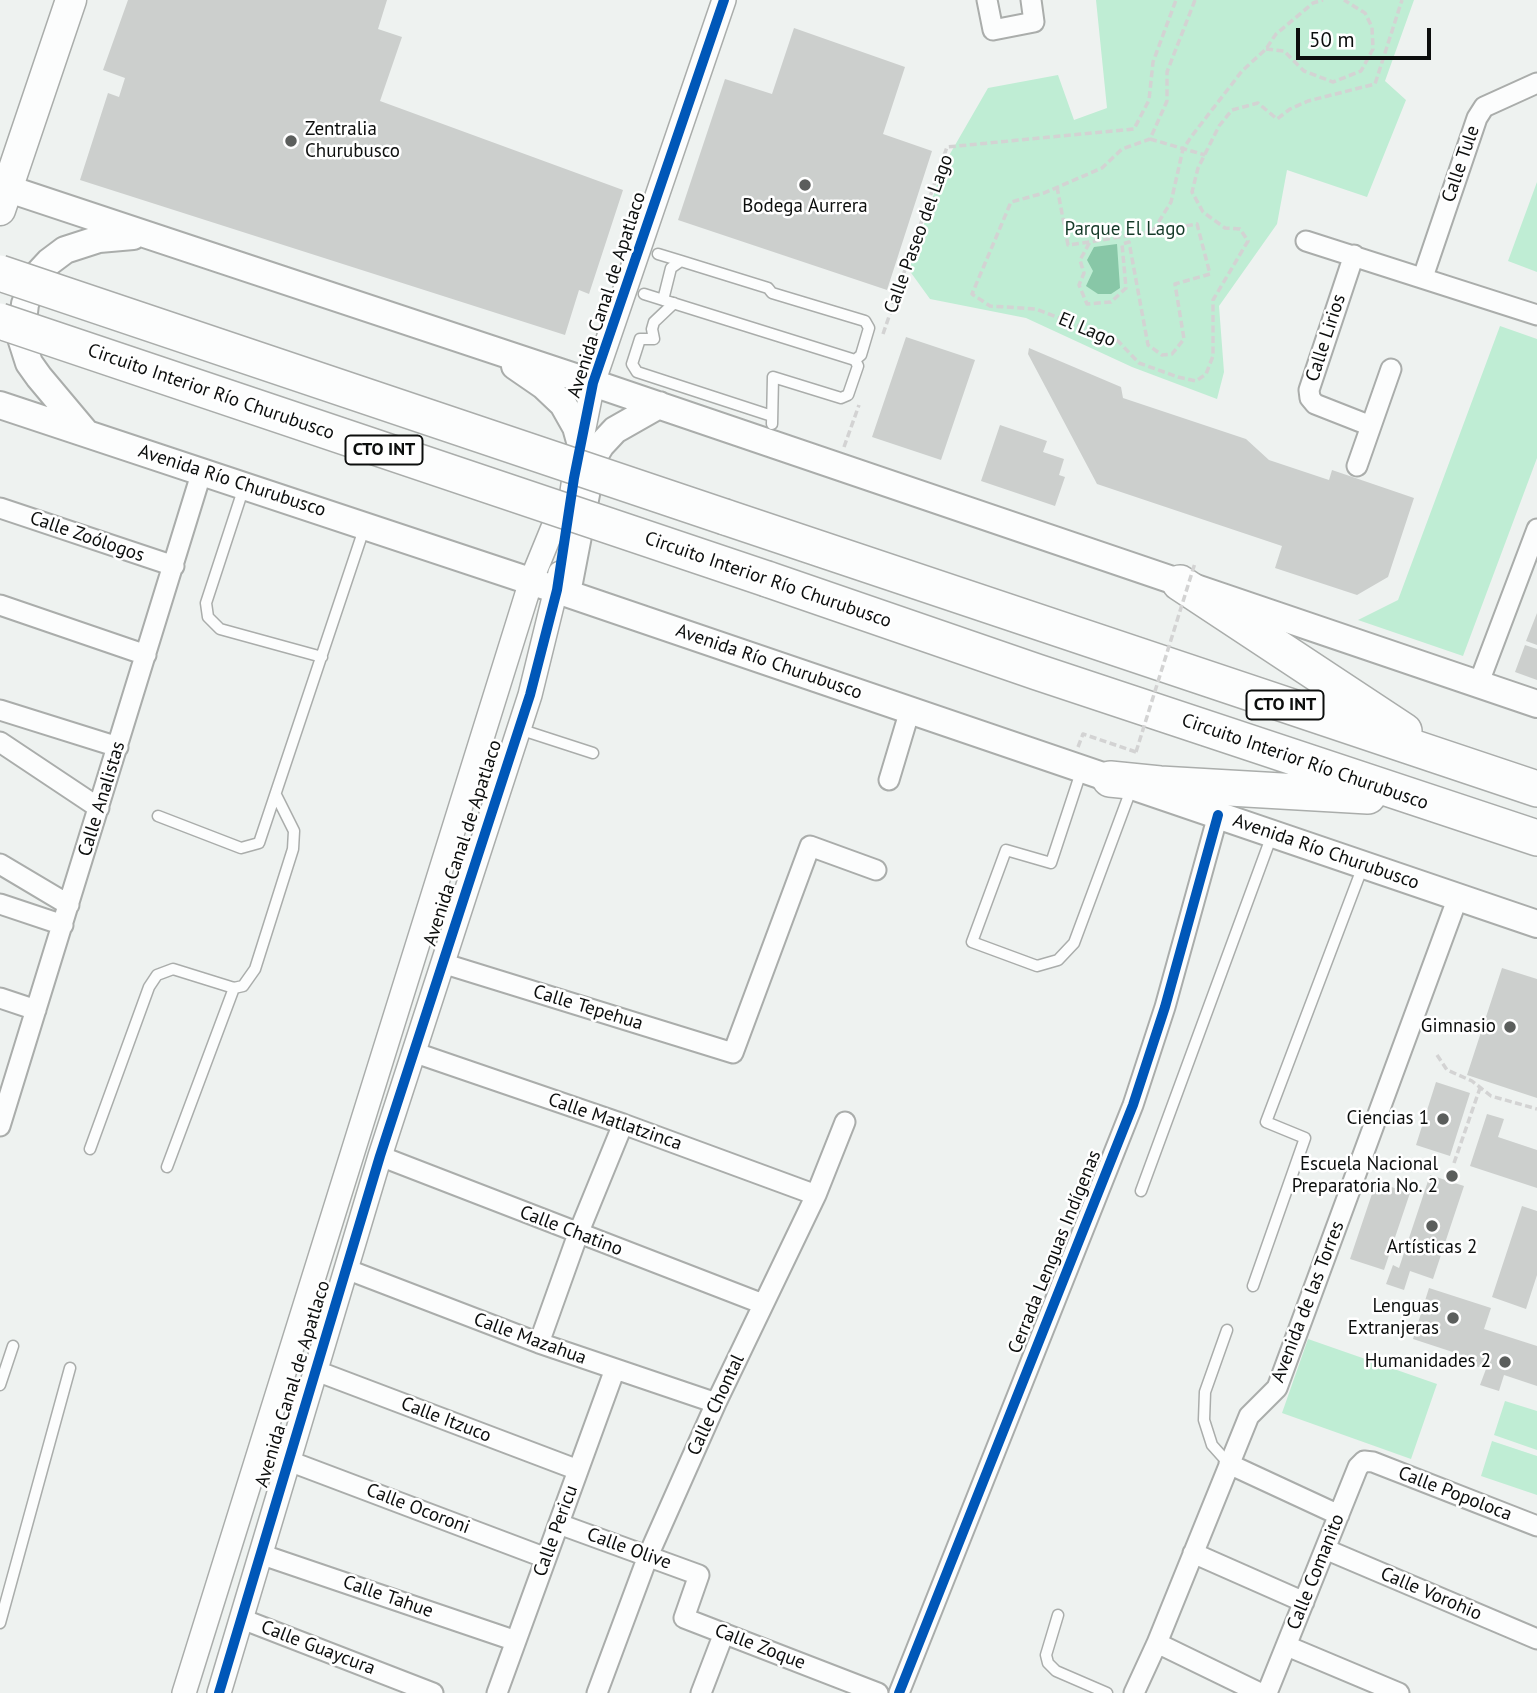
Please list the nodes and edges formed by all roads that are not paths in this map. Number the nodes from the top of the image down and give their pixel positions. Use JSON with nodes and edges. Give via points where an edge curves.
{"nodes":[{"id":1,"x":71,"y":0,"type":"edge"},
{"id":2,"x":724,"y":0,"type":"edge"},
{"id":3,"x":987,"y":0,"type":"edge"},
{"id":4,"x":1031,"y":0,"type":"edge"},
{"id":5,"x":1537,"y":83,"type":"edge"},
{"id":6,"x":3,"y":195,"type":"edge"},
{"id":7,"x":149,"y":236,"type":"junction"},
{"id":8,"x":1306,"y":240,"type":"dead end"},
{"id":9,"x":658,"y":254,"type":"dead end"},
{"id":10,"x":1354,"y":255,"type":"junction"},
{"id":11,"x":681,"y":261,"type":"junction"},
{"id":12,"x":0,"y":273,"type":"edge"},
{"id":13,"x":1423,"y":277,"type":"junction"},
{"id":14,"x":644,"y":294,"type":"dead end"},
{"id":15,"x":663,"y":300,"type":"junction"},
{"id":16,"x":674,"y":303,"type":"junction"},
{"id":17,"x":1537,"y":314,"type":"edge"},
{"id":18,"x":0,"y":321,"type":"edge"},
{"id":19,"x":491,"y":349,"type":"junction"},
{"id":20,"x":855,"y":360,"type":"junction"},
{"id":21,"x":1391,"y":369,"type":"dead end"},
{"id":22,"x":593,"y":383,"type":"junction"},
{"id":23,"x":0,"y":405,"type":"edge"},
{"id":24,"x":659,"y":405,"type":"junction"},
{"id":25,"x":1371,"y":426,"type":"junction"},
{"id":26,"x":86,"y":433,"type":"junction"},
{"id":27,"x":581,"y":445,"type":"junction"},
{"id":28,"x":1357,"y":466,"type":"dead end"},
{"id":29,"x":202,"y":471,"type":"junction"},
{"id":30,"x":573,"y":478,"type":"junction"},
{"id":31,"x":245,"y":486,"type":"junction"},
{"id":32,"x":0,"y":508,"type":"edge"},
{"id":33,"x":365,"y":525,"type":"junction"},
{"id":34,"x":1537,"y":529,"type":"edge"},
{"id":35,"x":174,"y":566,"type":"junction"},
{"id":36,"x":1187,"y":573,"type":"junction"},
{"id":37,"x":531,"y":581,"type":"junction"},
{"id":38,"x":562,"y":591,"type":"junction"},
{"id":39,"x":0,"y":605,"type":"edge"},
{"id":40,"x":146,"y":655,"type":"junction"},
{"id":41,"x":322,"y":657,"type":"junction"},
{"id":42,"x":1478,"y":685,"type":"junction"},
{"id":43,"x":1537,"y":705,"type":"edge"},
{"id":44,"x":0,"y":710,"type":"edge"},
{"id":45,"x":910,"y":710,"type":"junction"},
{"id":46,"x":519,"y":729,"type":"junction"},
{"id":47,"x":0,"y":742,"type":"edge"},
{"id":48,"x":118,"y":747,"type":"junction"},
{"id":49,"x":593,"y":753,"type":"dead end"},
{"id":50,"x":1442,"y":757,"type":"junction"},
{"id":51,"x":1099,"y":775,"type":"junction"},
{"id":52,"x":889,"y":780,"type":"dead end"},
{"id":53,"x":1537,"y":789,"type":"edge"},
{"id":54,"x":276,"y":795,"type":"junction"},
{"id":55,"x":1430,"y":804,"type":"junction"},
{"id":56,"x":99,"y":808,"type":"junction"},
{"id":57,"x":1217,"y":815,"type":"junction"},
{"id":58,"x":158,"y":816,"type":"dead end"},
{"id":59,"x":1272,"y":834,"type":"junction"},
{"id":60,"x":1537,"y":838,"type":"edge"},
{"id":61,"x":0,"y":864,"type":"edge"},
{"id":62,"x":1363,"y":865,"type":"junction"},
{"id":63,"x":876,"y":870,"type":"dead end"},
{"id":64,"x":1458,"y":897,"type":"junction"},
{"id":65,"x":0,"y":904,"type":"edge"},
{"id":66,"x":69,"y":905,"type":"junction"},
{"id":67,"x":1537,"y":924,"type":"edge"},
{"id":68,"x":63,"y":925,"type":"junction"},
{"id":69,"x":442,"y":963,"type":"junction"},
{"id":70,"x":234,"y":988,"type":"junction"},
{"id":71,"x":0,"y":998,"type":"edge"},
{"id":72,"x":36,"y":1010,"type":"junction"},
{"id":73,"x":413,"y":1052,"type":"junction"},
{"id":74,"x":2,"y":1116,"type":"edge"},
{"id":75,"x":845,"y":1122,"type":"dead end"},
{"id":76,"x":623,"y":1124,"type":"junction"},
{"id":77,"x":90,"y":1149,"type":"dead end"},
{"id":78,"x":380,"y":1156,"type":"junction"},
{"id":79,"x":167,"y":1167,"type":"dead end"},
{"id":80,"x":1141,"y":1191,"type":"dead end"},
{"id":81,"x":817,"y":1195,"type":"junction"},
{"id":82,"x":578,"y":1234,"type":"junction"},
{"id":83,"x":346,"y":1269,"type":"junction"},
{"id":84,"x":1253,"y":1286,"type":"dead end"},
{"id":85,"x":763,"y":1304,"type":"junction"},
{"id":86,"x":1227,"y":1329,"type":"dead end"},
{"id":87,"x":539,"y":1343,"type":"junction"},
{"id":88,"x":13,"y":1346,"type":"dead end"},
{"id":89,"x":70,"y":1368,"type":"dead end"},
{"id":90,"x":615,"y":1369,"type":"junction"},
{"id":91,"x":314,"y":1370,"type":"junction"},
{"id":92,"x":0,"y":1385,"type":"edge"},
{"id":93,"x":716,"y":1403,"type":"junction"},
{"id":94,"x":289,"y":1461,"type":"junction"},
{"id":95,"x":1373,"y":1462,"type":"joint"},
{"id":96,"x":1229,"y":1464,"type":"junction"},
{"id":97,"x":578,"y":1470,"type":"junction"},
{"id":98,"x":1339,"y":1515,"type":"junction"},
{"id":99,"x":559,"y":1524,"type":"junction"},
{"id":100,"x":1537,"y":1526,"type":"edge"},
{"id":101,"x":1325,"y":1549,"type":"junction"},
{"id":102,"x":1193,"y":1553,"type":"junction"},
{"id":103,"x":260,"y":1554,"type":"junction"},
{"id":104,"x":648,"y":1556,"type":"junction"},
{"id":105,"x":546,"y":1558,"type":"junction"},
{"id":106,"x":699,"y":1575,"type":"joint"},
{"id":107,"x":1304,"y":1602,"type":"junction"},
{"id":108,"x":1058,"y":1615,"type":"dead end"},
{"id":109,"x":242,"y":1619,"type":"junction"},
{"id":110,"x":0,"y":1623,"type":"edge"},
{"id":111,"x":724,"y":1633,"type":"junction"},
{"id":112,"x":1537,"y":1639,"type":"edge"},
{"id":113,"x":516,"y":1641,"type":"junction"},
{"id":114,"x":1157,"y":1643,"type":"junction"},
{"id":115,"x":1287,"y":1646,"type":"junction"},
{"id":116,"x":194,"y":1657,"type":"junction"},
{"id":117,"x":226,"y":1670,"type":"junction"},
{"id":118,"x":184,"y":1693,"type":"edge"},
{"id":119,"x":219,"y":1693,"type":"edge"},
{"id":120,"x":433,"y":1693,"type":"edge"},
{"id":121,"x":497,"y":1693,"type":"edge"},
{"id":122,"x":597,"y":1693,"type":"edge"},
{"id":123,"x":702,"y":1693,"type":"edge"},
{"id":124,"x":878,"y":1693,"type":"edge"},
{"id":125,"x":899,"y":1693,"type":"edge"},
{"id":126,"x":1108,"y":1693,"type":"edge"},
{"id":127,"x":1134,"y":1693,"type":"edge"},
{"id":128,"x":1260,"y":1693,"type":"edge"},
{"id":129,"x":1268,"y":1693,"type":"edge"},
{"id":130,"x":1399,"y":1693,"type":"edge"}],
"edges":[{"from":1,"to":6,"type":"main road"},
{"from":2,"to":22,"type":"street","name":"Avenida Canal de Apatlaco"},
{"from":3,"to":4,"type":"street","via":[[993,30],[1034,22]]},
{"from":5,"to":13,"type":"street","name":"Calle Tule","via":[[1484,107],[1477,118]]},
{"from":6,"to":7,"type":"main road"},
{"from":7,"to":19,"type":"main road"},
{"from":7,"to":26,"type":"main road","via":[[99,239],[65,250],[41,269],[28,293],[21,327],[25,355]]},
{"from":8,"to":10,"type":"street"},
{"from":9,"to":11,"type":"lane"},
{"from":10,"to":13,"type":"street"},
{"from":10,"to":25,"type":"street","name":"Calle Lirios","via":[[1310,398]]},
{"from":11,"to":15,"type":"lane","via":[[671,268]]},
{"from":11,"to":20,"type":"lane","via":[[865,321],[869,328]]},
{"from":12,"to":50,"type":"highway","number":"CTO INT","bridge":true},
{"from":13,"to":17,"type":"street"},
{"from":14,"to":15,"type":"lane"},
{"from":15,"to":16,"type":"lane"},
{"from":16,"to":20,"type":"lane"},
{"from":16,"to":20,"type":"lane","via":[[654,322],[654,339],[640,339],[632,365],[637,372],[772,420],[774,377],[841,398],[848,395],[858,366]]},
{"from":18,"to":55,"type":"highway","name":"Circuito Interior Río Churubusco","number":"CTO INT","bridge":true},
{"from":19,"to":22,"type":"main road"},
{"from":19,"to":27,"type":"main road","via":[[558,398],[573,420]]},
{"from":21,"to":25,"type":"street"},
{"from":22,"to":24,"type":"main road"},
{"from":22,"to":27,"type":"street","name":"Avenida Canal de Apatlaco"},
{"from":23,"to":26,"type":"main road","name":"Avenida Río Churubusco"},
{"from":24,"to":36,"type":"main road","via":[[838,466]]},
{"from":24,"to":38,"type":"main road","via":[[615,430],[593,458]]},
{"from":25,"to":28,"type":"street"},
{"from":26,"to":29,"type":"main road","name":"Avenida Río Churubusco"},
{"from":27,"to":30,"type":"street","name":"Avenida Canal de Apatlaco"},
{"from":29,"to":31,"type":"main road","name":"Avenida Río Churubusco"},
{"from":29,"to":35,"type":"street","name":"Calle Analistas"},
{"from":30,"to":37,"type":"street","name":"Avenida Canal de Apatlaco"},
{"from":30,"to":38,"type":"street","name":"Avenida Canal de Apatlaco"},
{"from":31,"to":33,"type":"main road","name":"Avenida Río Churubusco"},
{"from":31,"to":41,"type":"lane","via":[[206,603],[208,617],[220,629]]},
{"from":32,"to":35,"type":"street","name":"Calle Zoólogos"},
{"from":33,"to":37,"type":"main road","name":"Avenida Río Churubusco"},
{"from":33,"to":41,"type":"lane"},
{"from":34,"to":42,"type":"street"},
{"from":35,"to":40,"type":"street","name":"Calle Analistas"},
{"from":36,"to":42,"type":"main road"},
{"from":36,"to":50,"type":"highway"},
{"from":37,"to":38,"type":"main road","name":"Avenida Río Churubusco"},
{"from":37,"to":116,"type":"street","name":"Avenida Canal de Apatlaco"},
{"from":38,"to":45,"type":"main road","name":"Avenida Río Churubusco"},
{"from":38,"to":46,"type":"street","name":"Avenida Canal de Apatlaco"},
{"from":39,"to":40,"type":"street"},
{"from":40,"to":48,"type":"street","name":"Calle Analistas"},
{"from":41,"to":54,"type":"lane"},
{"from":42,"to":43,"type":"main road"},
{"from":44,"to":48,"type":"street"},
{"from":45,"to":51,"type":"main road","name":"Avenida Río Churubusco"},
{"from":45,"to":52,"type":"street"},
{"from":46,"to":49,"type":"lane"},
{"from":46,"to":69,"type":"street","name":"Avenida Canal de Apatlaco"},
{"from":47,"to":56,"type":"street"},
{"from":48,"to":56,"type":"street","name":"Calle Analistas"},
{"from":50,"to":53,"type":"highway","number":"CTO INT"},
{"from":51,"to":51,"type":"lane","via":[[1074,943],[1058,960],[1037,967],[972,942],[1006,850],[1051,863]]},
{"from":51,"to":55,"type":"highway","via":[[1160,784]]},
{"from":51,"to":57,"type":"main road","name":"Avenida Río Churubusco"},
{"from":54,"to":58,"type":"lane","via":[[258,843],[241,848]]},
{"from":54,"to":70,"type":"lane","via":[[294,831],[293,849],[255,969],[243,986]]},
{"from":55,"to":60,"type":"highway","name":"Circuito Interior Río Churubusco","number":"CTO INT"},
{"from":56,"to":66,"type":"street","name":"Calle Analistas"},
{"from":57,"to":59,"type":"main road","name":"Avenida Río Churubusco"},
{"from":57,"to":125,"type":"street","name":"Cerrada Lenguas Indígenas","via":[[1133,1105]]},
{"from":59,"to":62,"type":"main road","name":"Avenida Río Churubusco"},
{"from":59,"to":80,"type":"lane"},
{"from":61,"to":66,"type":"street"},
{"from":62,"to":64,"type":"main road","name":"Avenida Río Churubusco"},
{"from":62,"to":84,"type":"lane","via":[[1266,1122],[1305,1138]]},
{"from":63,"to":69,"type":"street","name":"Calle Tepehua","via":[[810,846],[733,1053]]},
{"from":64,"to":67,"type":"main road","name":"Avenida Río Churubusco"},
{"from":64,"to":96,"type":"street","name":"Avenida de las Torres","via":[[1277,1388],[1248,1416]]},
{"from":65,"to":68,"type":"street"},
{"from":66,"to":68,"type":"street","name":"Calle Analistas"},
{"from":68,"to":72,"type":"street","name":"Calle Analistas"},
{"from":69,"to":73,"type":"street","name":"Avenida Canal de Apatlaco"},
{"from":70,"to":77,"type":"lane","via":[[173,969],[158,975],[149,988]]},
{"from":70,"to":79,"type":"lane"},
{"from":71,"to":72,"type":"street"},
{"from":72,"to":74,"type":"street","name":"Calle Analistas"},
{"from":73,"to":76,"type":"street","name":"Calle Matlatzinca"},
{"from":73,"to":78,"type":"street","name":"Avenida Canal de Apatlaco"},
{"from":75,"to":81,"type":"street","name":"Calle Chontal"},
{"from":76,"to":81,"type":"street","name":"Calle Matlatzinca"},
{"from":76,"to":82,"type":"street"},
{"from":78,"to":82,"type":"street","name":"Calle Chatino"},
{"from":78,"to":83,"type":"street","name":"Avenida Canal de Apatlaco"},
{"from":81,"to":85,"type":"street","name":"Calle Chontal"},
{"from":82,"to":85,"type":"street","name":"Calle Chatino"},
{"from":82,"to":87,"type":"street"},
{"from":83,"to":87,"type":"street","name":"Calle Mazahua"},
{"from":83,"to":91,"type":"street","name":"Avenida Canal de Apatlaco"},
{"from":85,"to":93,"type":"street","name":"Calle Chontal"},
{"from":86,"to":96,"type":"lane","via":[[1205,1392],[1204,1420],[1212,1445]]},
{"from":87,"to":90,"type":"street","name":"Calle Mazahua"},
{"from":88,"to":92,"type":"lane"},
{"from":89,"to":110,"type":"lane"},
{"from":90,"to":93,"type":"street","name":"Calle Mazahua"},
{"from":90,"to":97,"type":"street","name":"Calle Pericu"},
{"from":91,"to":94,"type":"street","name":"Avenida Canal de Apatlaco"},
{"from":91,"to":97,"type":"street","name":"Calle Itzuco"},
{"from":93,"to":104,"type":"street","name":"Calle Chontal"},
{"from":94,"to":103,"type":"street","name":"Avenida Canal de Apatlaco"},
{"from":94,"to":105,"type":"street","name":"Calle Ocoroni"},
{"from":95,"to":98,"type":"street","name":"Calle Comanito","via":[[1364,1461],[1358,1467]]},
{"from":95,"to":100,"type":"street","name":"Calle Popoloca"},
{"from":96,"to":98,"type":"street"},
{"from":96,"to":102,"type":"street","name":"Avenida de las Torres"},
{"from":97,"to":99,"type":"street","name":"Calle Pericu"},
{"from":98,"to":101,"type":"street","name":"Calle Comanito"},
{"from":99,"to":104,"type":"street","name":"Calle Olive"},
{"from":99,"to":105,"type":"street","name":"Calle Pericu"},
{"from":101,"to":107,"type":"street","name":"Calle Comanito"},
{"from":101,"to":112,"type":"street","name":"Calle Vorohio"},
{"from":102,"to":107,"type":"street"},
{"from":102,"to":114,"type":"street","name":"Avenida de las Torres"},
{"from":103,"to":109,"type":"street","name":"Avenida Canal de Apatlaco"},
{"from":103,"to":113,"type":"street","name":"Calle Tahue"},
{"from":104,"to":106,"type":"street","name":"Calle Olive"},
{"from":104,"to":122,"type":"street","name":"Calle Chontal"},
{"from":105,"to":113,"type":"street","name":"Calle Pericu"},
{"from":106,"to":111,"type":"street","name":"Calle Zoque","via":[[684,1618]]},
{"from":107,"to":115,"type":"street","name":"Calle Comanito"},
{"from":108,"to":126,"type":"lane","via":[[1046,1655],[1048,1663],[1056,1671]]},
{"from":109,"to":117,"type":"street","name":"Avenida Canal de Apatlaco"},
{"from":109,"to":120,"type":"street","name":"Calle Guaycura"},
{"from":111,"to":123,"type":"street"},
{"from":111,"to":124,"type":"street","name":"Calle Zoque"},
{"from":113,"to":121,"type":"street","name":"Calle Pericu"},
{"from":114,"to":127,"type":"street","name":"Avenida de las Torres"},
{"from":114,"to":128,"type":"street"},
{"from":115,"to":129,"type":"street","name":"Calle Comanito"},
{"from":115,"to":130,"type":"street"},
{"from":116,"to":117,"type":"street"},
{"from":116,"to":118,"type":"street","name":"Avenida Canal de Apatlaco"},
{"from":117,"to":119,"type":"street","name":"Avenida Canal de Apatlaco"}]}
